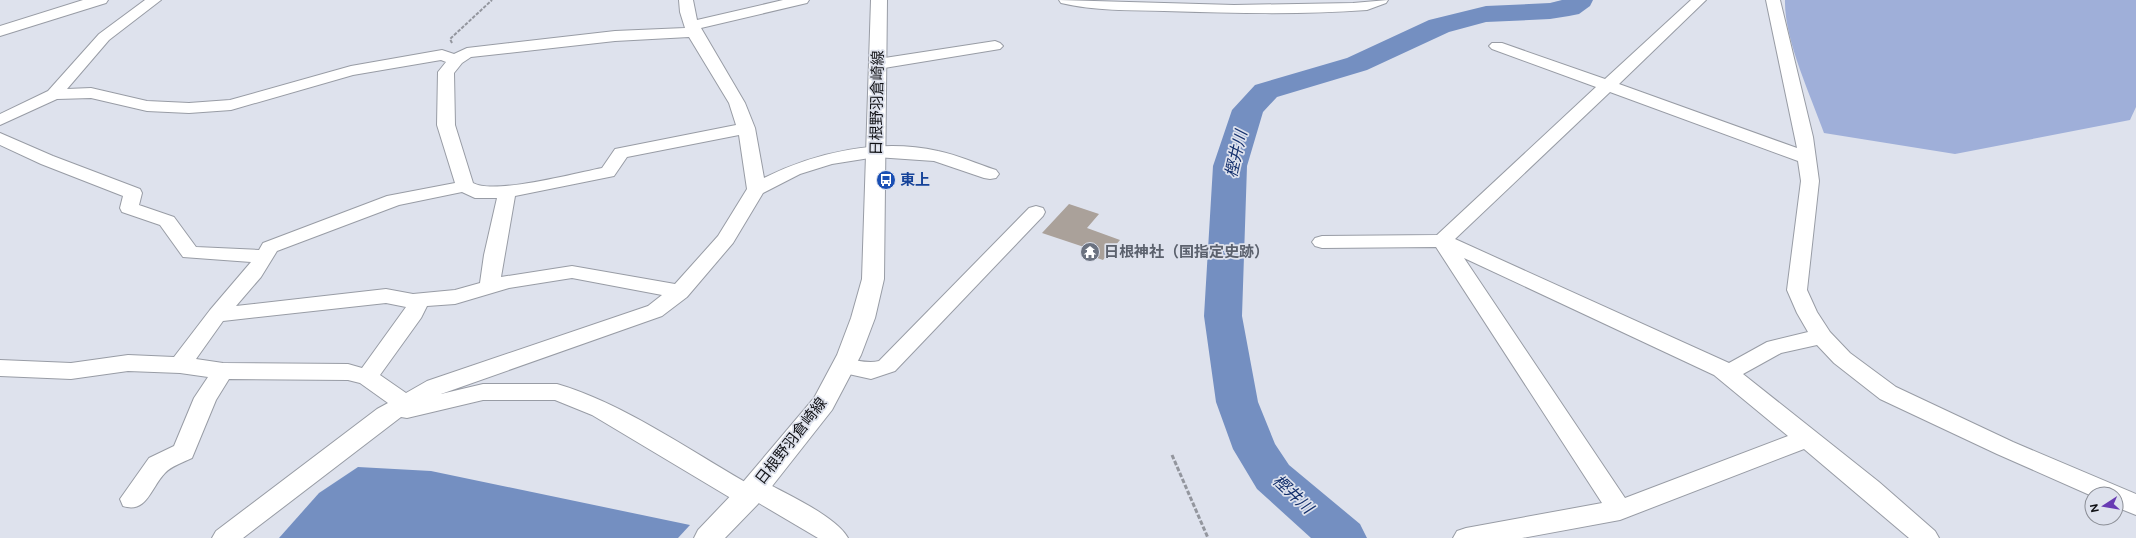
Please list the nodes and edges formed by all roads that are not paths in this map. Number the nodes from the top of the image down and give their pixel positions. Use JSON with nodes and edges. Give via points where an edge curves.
{"nodes":[{"id":1,"x":100,"y":0,"type":"edge"},
{"id":2,"x":154,"y":0,"type":"edge"},
{"id":3,"x":686,"y":0,"type":"edge"},
{"id":4,"x":802,"y":0,"type":"edge"},
{"id":5,"x":880,"y":0,"type":"edge"},
{"id":6,"x":1066,"y":0,"type":"edge"},
{"id":7,"x":1381,"y":0,"type":"edge"},
{"id":8,"x":1699,"y":0,"type":"edge"},
{"id":9,"x":1773,"y":0,"type":"edge"},
{"id":10,"x":694,"y":29,"type":"junction"},
{"id":11,"x":0,"y":31,"type":"edge"},
{"id":12,"x":995,"y":46,"type":"dead end"},
{"id":13,"x":1497,"y":46,"type":"dead end"},
{"id":14,"x":461,"y":56,"type":"junction"},
{"id":15,"x":878,"y":64,"type":"junction"},
{"id":16,"x":1608,"y":85,"type":"junction"},
{"id":17,"x":54,"y":94,"type":"junction"},
{"id":18,"x":0,"y":120,"type":"edge"},
{"id":19,"x":746,"y":128,"type":"junction"},
{"id":20,"x":0,"y":138,"type":"edge"},
{"id":21,"x":876,"y":152,"type":"junction"},
{"id":22,"x":1807,"y":158,"type":"junction"},
{"id":23,"x":990,"y":174,"type":"dead end"},
{"id":24,"x":465,"y":186,"type":"junction"},
{"id":25,"x":756,"y":189,"type":"junction"},
{"id":26,"x":507,"y":192,"type":"junction"},
{"id":27,"x":1036,"y":212,"type":"dead end"},
{"id":28,"x":1442,"y":241,"type":"junction"},
{"id":29,"x":1322,"y":242,"type":"dead end"},
{"id":30,"x":264,"y":256,"type":"junction"},
{"id":31,"x":490,"y":287,"type":"junction"},
{"id":32,"x":680,"y":292,"type":"junction"},
{"id":33,"x":419,"y":301,"type":"junction"},
{"id":34,"x":217,"y":315,"type":"junction"},
{"id":35,"x":1822,"y":337,"type":"junction"},
{"id":36,"x":180,"y":364,"type":"junction"},
{"id":37,"x":843,"y":366,"type":"junction"},
{"id":38,"x":0,"y":368,"type":"edge"},
{"id":39,"x":223,"y":371,"type":"junction"},
{"id":40,"x":1728,"y":373,"type":"junction"},
{"id":41,"x":367,"y":377,"type":"junction"},
{"id":42,"x":405,"y":404,"type":"junction"},
{"id":43,"x":385,"y":415,"type":"junction"},
{"id":44,"x":1807,"y":438,"type":"junction"},
{"id":45,"x":2093,"y":486,"type":"edge"},
{"id":46,"x":751,"y":492,"type":"junction"},
{"id":47,"x":132,"y":499,"type":"dead end"},
{"id":48,"x":2124,"y":500,"type":"edge"},
{"id":49,"x":2136,"y":505,"type":"edge"},
{"id":50,"x":1620,"y":510,"type":"junction"},
{"id":51,"x":225,"y":538,"type":"edge"},
{"id":52,"x":708,"y":538,"type":"edge"},
{"id":53,"x":836,"y":538,"type":"edge"},
{"id":54,"x":1466,"y":538,"type":"edge"},
{"id":55,"x":1926,"y":538,"type":"edge"}],
"edges":[{"from":1,"to":11,"type":"main road"},
{"from":2,"to":17,"type":"street","via":[[104,37]]},
{"from":3,"to":10,"type":"street"},
{"from":4,"to":10,"type":"street"},
{"from":5,"to":15,"type":"main road","name":"日根野羽倉崎線"},
{"from":6,"to":7,"type":"street","via":[[1093,4],[1234,9],[1353,7],[1367,6]]},
{"from":8,"to":16,"type":"street"},
{"from":9,"to":22,"type":"street"},
{"from":10,"to":14,"type":"street","via":[[616,36]]},
{"from":10,"to":19,"type":"street","via":[[737,103]]},
{"from":12,"to":15,"type":"street"},
{"from":13,"to":16,"type":"street"},
{"from":14,"to":17,"type":"street","via":[[442,55],[350,71],[231,105],[189,108],[147,106],[91,93]]},
{"from":14,"to":24,"type":"street","via":[[446,72],[446,125]]},
{"from":15,"to":21,"type":"main road","name":"日根野羽倉崎線"},
{"from":16,"to":22,"type":"street"},
{"from":16,"to":28,"type":"street"},
{"from":17,"to":18,"type":"street"},
{"from":19,"to":25,"type":"street"},
{"from":19,"to":26,"type":"street","via":[[621,153],[608,172]]},
{"from":20,"to":30,"type":"street","via":[[47,160],[134,193],[129,208],[167,221],[190,253]]},
{"from":21,"to":23,"type":"street","via":[[913,152],[937,156]]},
{"from":21,"to":25,"type":"street","via":[[830,159],[794,170]]},
{"from":21,"to":37,"type":"main road","name":"日根野羽倉崎線","via":[[873,279],[863,318]]},
{"from":22,"to":35,"type":"street","via":[[1810,181],[1797,290]]},
{"from":24,"to":26,"type":"street","via":[[475,192]]},
{"from":24,"to":30,"type":"street","via":[[394,200],[270,247]]},
{"from":25,"to":32,"type":"street","via":[[726,239]]},
{"from":26,"to":31,"type":"street"},
{"from":27,"to":37,"type":"street","via":[[887,366],[871,371]]},
{"from":28,"to":29,"type":"street"},
{"from":28,"to":40,"type":"street"},
{"from":28,"to":50,"type":"street"},
{"from":30,"to":34,"type":"street","via":[[254,272]]},
{"from":31,"to":32,"type":"street","via":[[572,272]]},
{"from":31,"to":33,"type":"street","via":[[455,297]]},
{"from":32,"to":42,"type":"street","via":[[655,311],[435,387]]},
{"from":33,"to":34,"type":"street","via":[[386,296]]},
{"from":33,"to":41,"type":"street","via":[[414,313]]},
{"from":34,"to":36,"type":"street"},
{"from":35,"to":40,"type":"street","via":[[1775,347]]},
{"from":35,"to":45,"type":"street","via":[[1842,358],[1888,393]]},
{"from":36,"to":38,"type":"street","via":[[128,363],[71,371]]},
{"from":36,"to":39,"type":"street"},
{"from":37,"to":46,"type":"main road","name":"日根野羽倉崎線","via":[[823,404]]},
{"from":39,"to":41,"type":"street","via":[[348,372]]},
{"from":39,"to":47,"type":"street","via":[[205,398],[184,452],[157,465]]},
{"from":40,"to":44,"type":"street"},
{"from":41,"to":42,"type":"street"},
{"from":42,"to":43,"type":"street"},
{"from":43,"to":46,"type":"street","via":[[483,392],[557,392],[600,409]]},
{"from":43,"to":51,"type":"street"},
{"from":44,"to":50,"type":"street"},
{"from":44,"to":55,"type":"street"},
{"from":46,"to":52,"type":"main road","name":"日根野羽倉崎線"},
{"from":46,"to":53,"type":"street","via":[[823,527]]},
{"from":48,"to":49,"type":"street"},
{"from":50,"to":54,"type":"street"}]}
